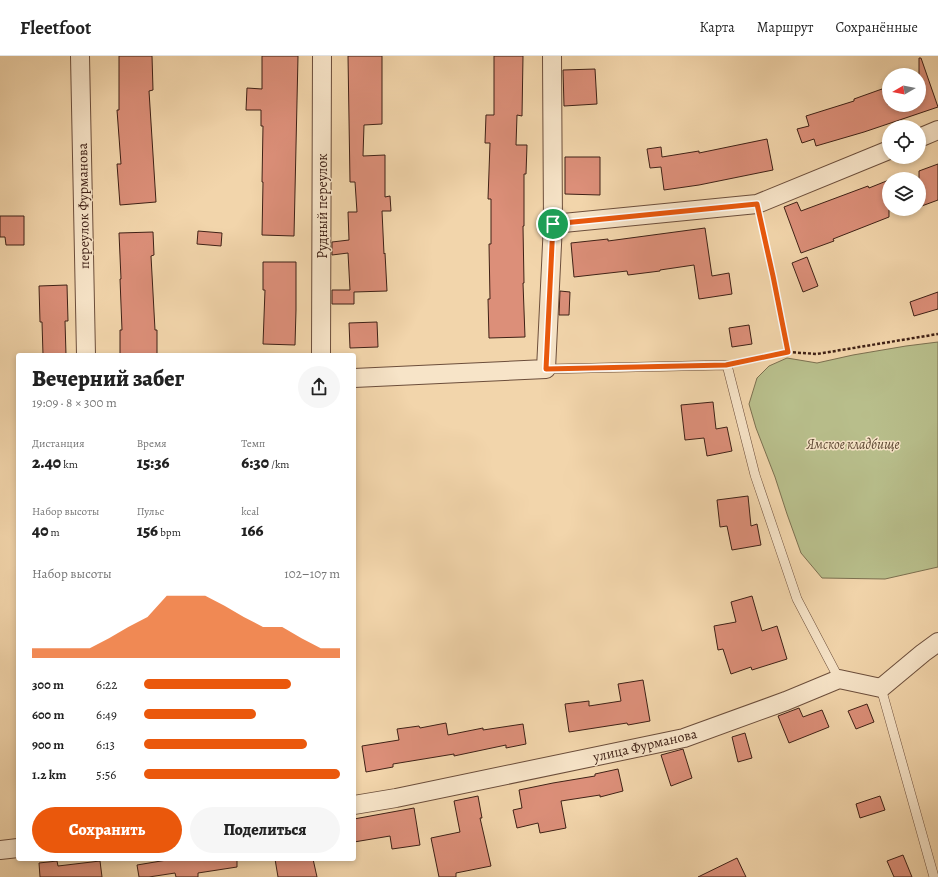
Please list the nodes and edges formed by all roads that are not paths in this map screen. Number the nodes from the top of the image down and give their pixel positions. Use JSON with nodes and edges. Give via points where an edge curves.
{"nodes":[{"id":1,"x":80,"y":56,"type":"edge"},
{"id":2,"x":322,"y":56,"type":"edge"},
{"id":3,"x":552,"y":56,"type":"edge"},
{"id":4,"x":938,"y":130,"type":"edge"},
{"id":5,"x":926,"y":135,"type":"edge"},
{"id":6,"x":882,"y":153,"type":"edge"},
{"id":7,"x":553,"y":224,"type":"junction"},
{"id":8,"x":86,"y":353,"type":"edge"},
{"id":9,"x":322,"y":353,"type":"edge"},
{"id":10,"x":546,"y":369,"type":"junction"},
{"id":11,"x":356,"y":378,"type":"edge"},
{"id":12,"x":938,"y":642,"type":"edge"},
{"id":13,"x":839,"y":679,"type":"junction"},
{"id":14,"x":881,"y":688,"type":"junction"},
{"id":15,"x":356,"y":805,"type":"edge"},
{"id":16,"x":16,"y":848,"type":"edge"},
{"id":17,"x":0,"y":850,"type":"edge"},
{"id":18,"x":934,"y":877,"type":"edge"}],
"edges":[{"from":1,"to":8,"type":"street","name":"переулок Фурманова"},
{"from":2,"to":9,"type":"street","name":"Рудный переулок"},
{"from":3,"to":7,"type":"street"},
{"from":4,"to":5,"type":"street"},
{"from":6,"to":7,"type":"street","via":[[757,204]]},
{"from":7,"to":10,"type":"street"},
{"from":10,"to":11,"type":"street"},
{"from":10,"to":13,"type":"lane","via":[[726,365],[755,475],[797,600]]},
{"from":12,"to":14,"type":"street"},
{"from":13,"to":14,"type":"street"},
{"from":13,"to":15,"type":"street","name":"улица Фурманова","via":[[684,738]]},
{"from":14,"to":18,"type":"lane"},
{"from":16,"to":17,"type":"street"}]}
